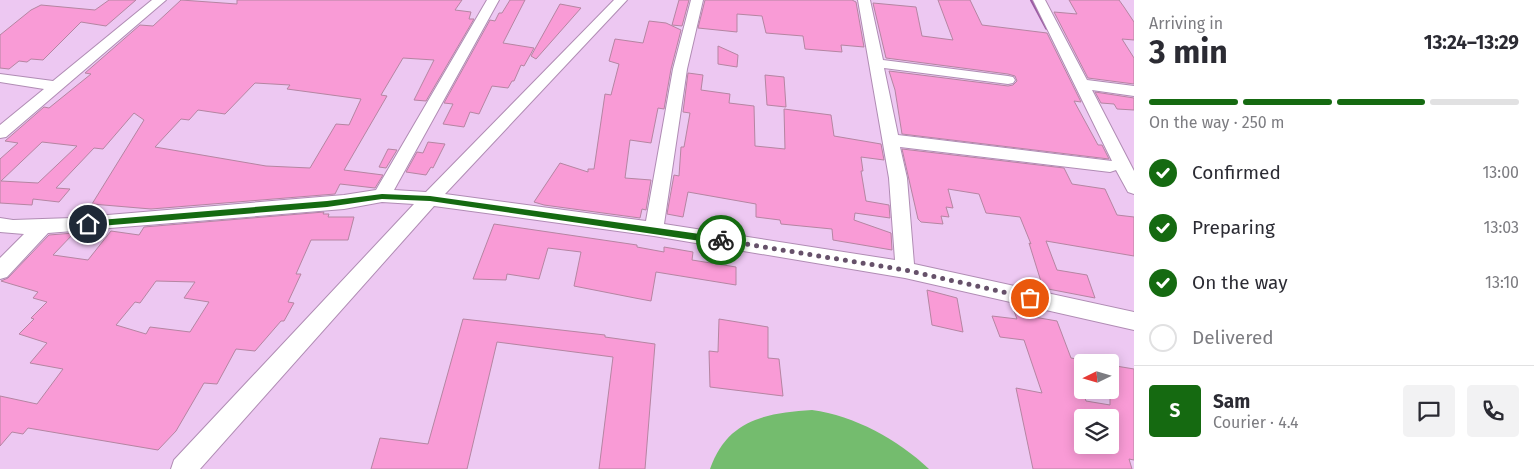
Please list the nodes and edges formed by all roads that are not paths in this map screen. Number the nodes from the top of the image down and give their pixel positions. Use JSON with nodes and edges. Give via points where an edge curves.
{"nodes":[{"id":1,"x":160,"y":0,"type":"edge"},
{"id":2,"x":493,"y":0,"type":"edge"},
{"id":3,"x":621,"y":0,"type":"edge"},
{"id":4,"x":696,"y":0,"type":"edge"},
{"id":5,"x":864,"y":0,"type":"edge"},
{"id":6,"x":1039,"y":0,"type":"edge"},
{"id":7,"x":876,"y":63,"type":"junction"},
{"id":8,"x":0,"y":78,"type":"edge"},
{"id":9,"x":1008,"y":80,"type":"dead end"},
{"id":10,"x":1082,"y":84,"type":"junction"},
{"id":11,"x":56,"y":86,"type":"junction"},
{"id":12,"x":1134,"y":91,"type":"edge"},
{"id":13,"x":0,"y":133,"type":"edge"},
{"id":14,"x":891,"y":140,"type":"junction"},
{"id":15,"x":1110,"y":166,"type":"dead end"},
{"id":16,"x":1134,"y":188,"type":"edge"},
{"id":17,"x":382,"y":196,"type":"junction"},
{"id":18,"x":430,"y":199,"type":"junction"},
{"id":19,"x":0,"y":225,"type":"edge"},
{"id":20,"x":42,"y":227,"type":"junction"},
{"id":21,"x":654,"y":229,"type":"junction"},
{"id":22,"x":905,"y":270,"type":"junction"},
{"id":23,"x":0,"y":271,"type":"edge"},
{"id":24,"x":1134,"y":321,"type":"edge"},
{"id":25,"x":183,"y":469,"type":"edge"}],
"edges":[{"from":1,"to":11,"type":"street"},
{"from":2,"to":17,"type":"street"},
{"from":3,"to":18,"type":"street"},
{"from":4,"to":21,"type":"street","via":[[680,69]]},
{"from":5,"to":7,"type":"street"},
{"from":6,"to":10,"type":"street"},
{"from":7,"to":9,"type":"street"},
{"from":7,"to":14,"type":"street"},
{"from":8,"to":11,"type":"street"},
{"from":10,"to":12,"type":"street"},
{"from":10,"to":16,"type":"street"},
{"from":11,"to":13,"type":"street"},
{"from":14,"to":15,"type":"street"},
{"from":14,"to":22,"type":"street","via":[[898,178]]},
{"from":17,"to":18,"type":"street"},
{"from":17,"to":20,"type":"street","via":[[259,210]]},
{"from":18,"to":21,"type":"street"},
{"from":18,"to":25,"type":"street"},
{"from":19,"to":20,"type":"street"},
{"from":20,"to":23,"type":"street"},
{"from":21,"to":22,"type":"street"},
{"from":22,"to":24,"type":"street"}]}
